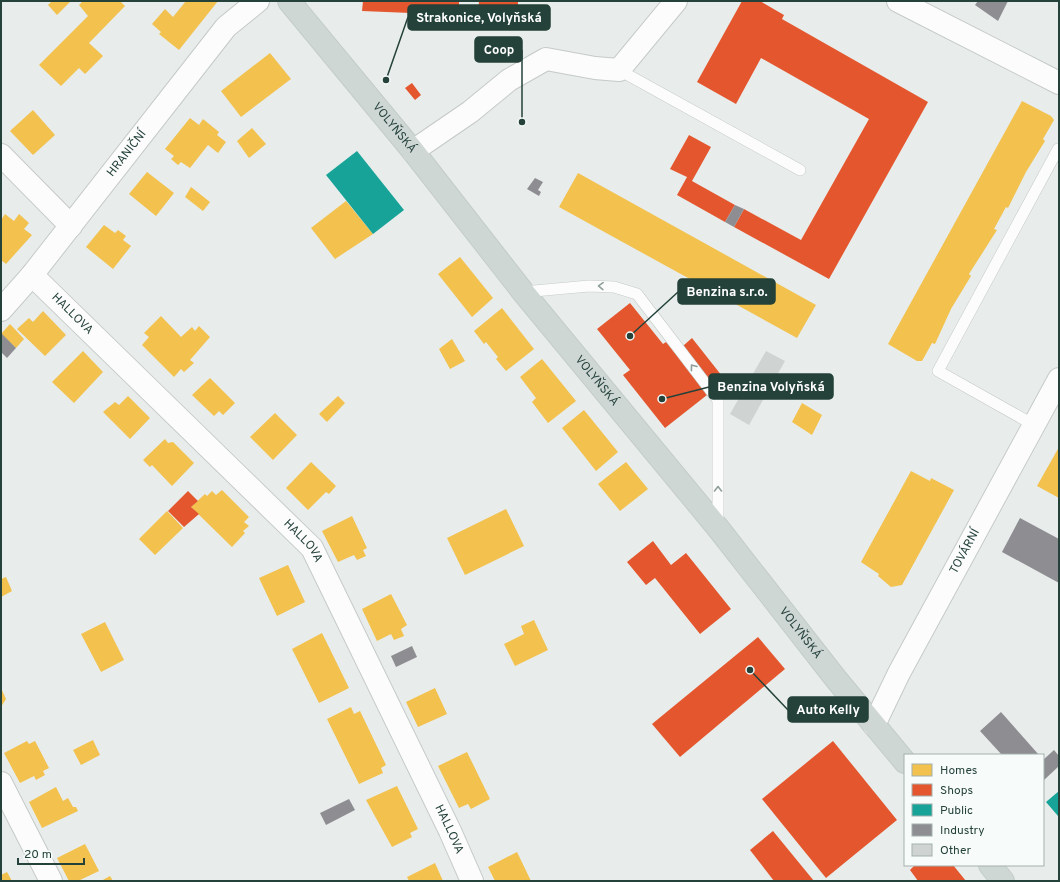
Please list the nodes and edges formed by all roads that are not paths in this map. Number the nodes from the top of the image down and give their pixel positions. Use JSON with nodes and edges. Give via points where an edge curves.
{"nodes":[{"id":1,"x":258,"y":1,"type":"edge"},
{"id":2,"x":289,"y":1,"type":"edge"},
{"id":3,"x":676,"y":1,"type":"edge"},
{"id":4,"x":898,"y":1,"type":"edge"},
{"id":5,"x":619,"y":70,"type":"junction"},
{"id":6,"x":1059,"y":82,"type":"edge"},
{"id":7,"x":1058,"y":149,"type":"edge"},
{"id":8,"x":413,"y":151,"type":"junction"},
{"id":9,"x":1,"y":155,"type":"edge"},
{"id":10,"x":800,"y":170,"type":"dead end"},
{"id":11,"x":71,"y":226,"type":"junction"},
{"id":12,"x":32,"y":275,"type":"junction"},
{"id":13,"x":523,"y":292,"type":"junction"},
{"id":14,"x":1,"y":310,"type":"edge"},
{"id":15,"x":1059,"y":379,"type":"edge"},
{"id":16,"x":1034,"y":425,"type":"junction"},
{"id":17,"x":718,"y":528,"type":"junction"},
{"id":18,"x":874,"y":725,"type":"junction"},
{"id":19,"x":904,"y":761,"type":"edge"},
{"id":20,"x":1,"y":783,"type":"edge"},
{"id":21,"x":991,"y":866,"type":"edge"},
{"id":22,"x":51,"y":881,"type":"edge"},
{"id":23,"x":472,"y":881,"type":"edge"},
{"id":24,"x":1003,"y":881,"type":"edge"}],
"edges":[{"from":1,"to":11,"type":"street","name":"HRANIČNÍ","via":[[226,27]]},
{"from":2,"to":8,"type":"main road","name":"VOLYŇSKÁ"},
{"from":3,"to":5,"type":"street"},
{"from":4,"to":6,"type":"street"},
{"from":5,"to":8,"type":"street","via":[[546,60],[509,80],[470,112]]},
{"from":5,"to":10,"type":"lane"},
{"from":7,"to":16,"type":"lane","via":[[938,371]]},
{"from":8,"to":13,"type":"main road","name":"VOLYŇSKÁ"},
{"from":9,"to":11,"type":"street"},
{"from":11,"to":12,"type":"street","name":"HRANIČNÍ"},
{"from":12,"to":14,"type":"street","name":"HRANIČNÍ"},
{"from":12,"to":23,"type":"street","name":"HALLOVA","via":[[312,548],[447,824]]},
{"from":13,"to":17,"type":"main road","name":"VOLYŇSKÁ"},
{"from":17,"to":13,"type":"lane","one_way":true,"via":[[718,400],[637,294],[614,287],[589,286]]},
{"from":15,"to":16,"type":"street","name":"TOVÁRNÍ"},
{"from":16,"to":18,"type":"street","name":"TOVÁRNÍ","via":[[902,667]]},
{"from":17,"to":18,"type":"main road","name":"VOLYŇSKÁ"},
{"from":18,"to":19,"type":"main road","name":"VOLYŇSKÁ"},
{"from":20,"to":22,"type":"street"},
{"from":21,"to":24,"type":"main road"}]}
